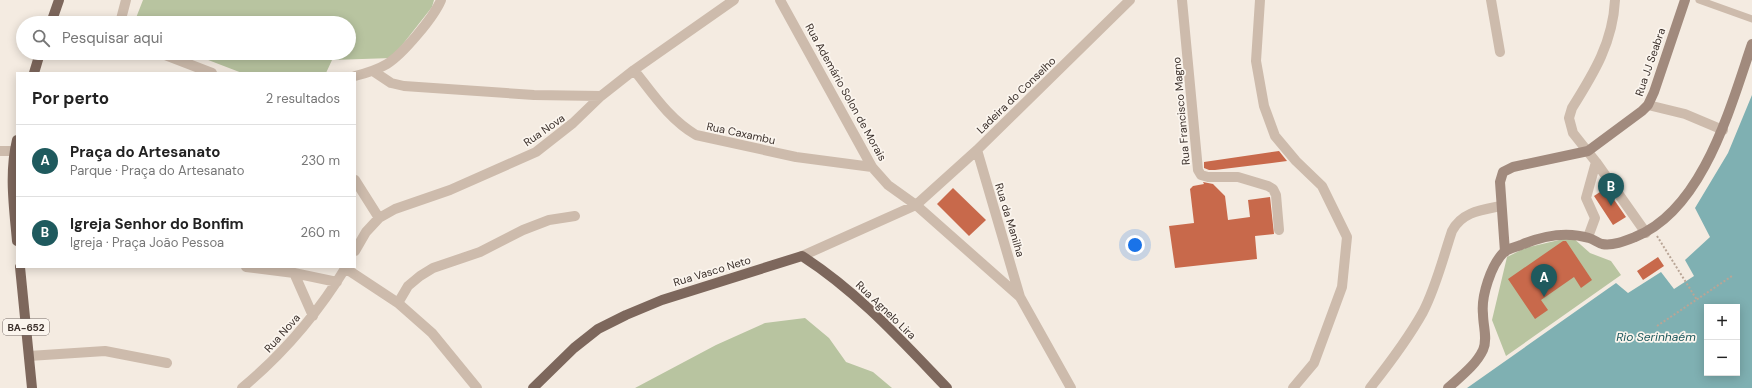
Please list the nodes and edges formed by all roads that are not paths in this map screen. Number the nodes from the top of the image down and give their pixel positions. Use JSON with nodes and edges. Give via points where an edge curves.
{"nodes":[{"id":1,"x":59,"y":0,"type":"edge"},
{"id":2,"x":126,"y":0,"type":"edge"},
{"id":3,"x":441,"y":0,"type":"edge"},
{"id":4,"x":734,"y":0,"type":"edge"},
{"id":5,"x":780,"y":0,"type":"edge"},
{"id":6,"x":1130,"y":0,"type":"edge"},
{"id":7,"x":1182,"y":0,"type":"edge"},
{"id":8,"x":1260,"y":0,"type":"edge"},
{"id":9,"x":1491,"y":0,"type":"edge"},
{"id":10,"x":1615,"y":0,"type":"edge"},
{"id":11,"x":1685,"y":0,"type":"edge"},
{"id":12,"x":1699,"y":0,"type":"edge"},
{"id":13,"x":53,"y":16,"type":"edge"},
{"id":14,"x":122,"y":16,"type":"edge"},
{"id":15,"x":1752,"y":19,"type":"edge"},
{"id":16,"x":1752,"y":44,"type":"edge"},
{"id":17,"x":1500,"y":52,"type":"dead end"},
{"id":18,"x":38,"y":60,"type":"edge"},
{"id":19,"x":178,"y":60,"type":"edge"},
{"id":20,"x":634,"y":70,"type":"junction"},
{"id":21,"x":373,"y":71,"type":"junction"},
{"id":22,"x":34,"y":72,"type":"edge"},
{"id":23,"x":209,"y":72,"type":"edge"},
{"id":24,"x":356,"y":76,"type":"edge"},
{"id":25,"x":600,"y":96,"type":"junction"},
{"id":26,"x":1648,"y":105,"type":"junction"},
{"id":27,"x":1723,"y":130,"type":"junction"},
{"id":28,"x":16,"y":144,"type":"edge"},
{"id":29,"x":0,"y":150,"type":"edge"},
{"id":30,"x":977,"y":150,"type":"junction"},
{"id":31,"x":14,"y":151,"type":"junction"},
{"id":32,"x":1588,"y":151,"type":"junction"},
{"id":33,"x":1596,"y":162,"type":"junction"},
{"id":34,"x":872,"y":167,"type":"junction"},
{"id":35,"x":356,"y":182,"type":"edge"},
{"id":36,"x":916,"y":205,"type":"junction"},
{"id":37,"x":1501,"y":206,"type":"junction"},
{"id":38,"x":575,"y":216,"type":"dead end"},
{"id":39,"x":379,"y":218,"type":"junction"},
{"id":40,"x":16,"y":220,"type":"edge"},
{"id":41,"x":1279,"y":230,"type":"dead end"},
{"id":42,"x":1649,"y":231,"type":"junction"},
{"id":43,"x":1588,"y":237,"type":"junction"},
{"id":44,"x":356,"y":249,"type":"edge"},
{"id":45,"x":1504,"y":252,"type":"junction"},
{"id":46,"x":802,"y":256,"type":"junction"},
{"id":47,"x":20,"y":268,"type":"edge"},
{"id":48,"x":254,"y":268,"type":"edge"},
{"id":49,"x":344,"y":268,"type":"edge"},
{"id":50,"x":346,"y":268,"type":"edge"},
{"id":51,"x":294,"y":273,"type":"junction"},
{"id":52,"x":337,"y":282,"type":"junction"},
{"id":53,"x":1020,"y":297,"type":"junction"},
{"id":54,"x":398,"y":303,"type":"junction"},
{"id":55,"x":313,"y":316,"type":"junction"},
{"id":56,"x":29,"y":356,"type":"junction"},
{"id":57,"x":167,"y":363,"type":"dead end"},
{"id":58,"x":32,"y":388,"type":"edge"},
{"id":59,"x":242,"y":388,"type":"edge"},
{"id":60,"x":477,"y":388,"type":"edge"},
{"id":61,"x":533,"y":388,"type":"edge"},
{"id":62,"x":947,"y":388,"type":"edge"},
{"id":63,"x":1071,"y":388,"type":"edge"},
{"id":64,"x":1293,"y":388,"type":"edge"},
{"id":65,"x":1370,"y":388,"type":"edge"},
{"id":66,"x":1448,"y":388,"type":"edge"}],
"edges":[{"from":1,"to":13,"type":"main road"},
{"from":2,"to":14,"type":"street"},
{"from":3,"to":21,"type":"street","via":[[427,23],[401,52]]},
{"from":4,"to":20,"type":"street","name":"Rua Nova"},
{"from":5,"to":34,"type":"street","name":"Rua Ademário Solon de Morais"},
{"from":6,"to":30,"type":"street","name":"Ladeira do Conselho"},
{"from":7,"to":41,"type":"street","name":"Rua Francisco Magno","via":[[1198,170],[1201,175],[1208,177],[1238,176],[1273,189],[1276,195]]},
{"from":8,"to":64,"type":"street","via":[[1256,61],[1264,106],[1275,136],[1322,186],[1347,237],[1342,287],[1314,363]]},
{"from":9,"to":17,"type":"street"},
{"from":10,"to":32,"type":"street","via":[[1606,48],[1572,108],[1569,118],[1572,133]]},
{"from":11,"to":26,"type":"street","name":"Rua JJ Seabra"},
{"from":12,"to":15,"type":"lane"},
{"from":16,"to":27,"type":"street"},
{"from":18,"to":22,"type":"main road"},
{"from":19,"to":23,"type":"street"},
{"from":20,"to":25,"type":"street","name":"Rua Nova"},
{"from":20,"to":34,"type":"street","name":"Rua Caxambu","via":[[668,113],[683,128],[696,135],[796,157]]},
{"from":21,"to":24,"type":"street"},
{"from":21,"to":25,"type":"street","via":[[391,83],[404,86],[534,95]]},
{"from":25,"to":39,"type":"street","name":"Rua Nova","via":[[573,123],[536,152],[450,190],[395,208]]},
{"from":26,"to":27,"type":"street","via":[[1685,114]]},
{"from":26,"to":32,"type":"street","name":"Rua JJ Seabra"},
{"from":27,"to":42,"type":"street","via":[[1683,201]]},
{"from":28,"to":31,"type":"main road"},
{"from":29,"to":31,"type":"street"},
{"from":30,"to":36,"type":"street","name":"Ladeira do Conselho"},
{"from":30,"to":53,"type":"street","name":"Rua da Manilha"},
{"from":31,"to":40,"type":"main road","via":[[12,191]]},
{"from":32,"to":33,"type":"street"},
{"from":32,"to":37,"type":"street","via":[[1507,169],[1500,177]]},
{"from":33,"to":42,"type":"street"},
{"from":33,"to":43,"type":"street","via":[[1586,198],[1595,218]]},
{"from":34,"to":36,"type":"street","name":"Rua Ademário Solon de Morais","via":[[888,185]]},
{"from":35,"to":39,"type":"street"},
{"from":36,"to":46,"type":"street","name":"Rua Vasco Neto"},
{"from":36,"to":53,"type":"street","name":"Rua da Manilha"},
{"from":37,"to":45,"type":"street"},
{"from":37,"to":65,"type":"street","via":[[1476,211],[1456,222],[1423,312]]},
{"from":38,"to":54,"type":"street","via":[[549,220],[480,252],[433,268],[408,286]]},
{"from":39,"to":44,"type":"street","name":"Rua Nova","via":[[366,232]]},
{"from":42,"to":43,"type":"street","via":[[1621,243],[1603,244]]},
{"from":43,"to":45,"type":"street","via":[[1558,234],[1532,240]]},
{"from":45,"to":66,"type":"street","via":[[1491,273],[1484,294],[1483,350],[1471,367]]},
{"from":46,"to":61,"type":"main road","name":"Rua Vasco Neto","via":[[662,300],[626,315],[598,329],[574,348]]},
{"from":46,"to":62,"type":"main road","name":"Rua Agnelo Lira","via":[[830,274],[876,314]]},
{"from":47,"to":56,"type":"main road","number":"BA-652"},
{"from":48,"to":51,"type":"street"},
{"from":49,"to":52,"type":"street","name":"Rua Nova"},
{"from":50,"to":54,"type":"street"},
{"from":51,"to":52,"type":"street"},
{"from":51,"to":55,"type":"street"},
{"from":52,"to":55,"type":"street","name":"Rua Nova"},
{"from":53,"to":63,"type":"street","name":"Rua da Manilha"},
{"from":54,"to":60,"type":"street","via":[[432,333]]},
{"from":55,"to":59,"type":"street","name":"Rua Nova","via":[[268,366]]},
{"from":56,"to":57,"type":"street","via":[[105,351]]},
{"from":56,"to":58,"type":"main road","number":"BA-652"}]}
